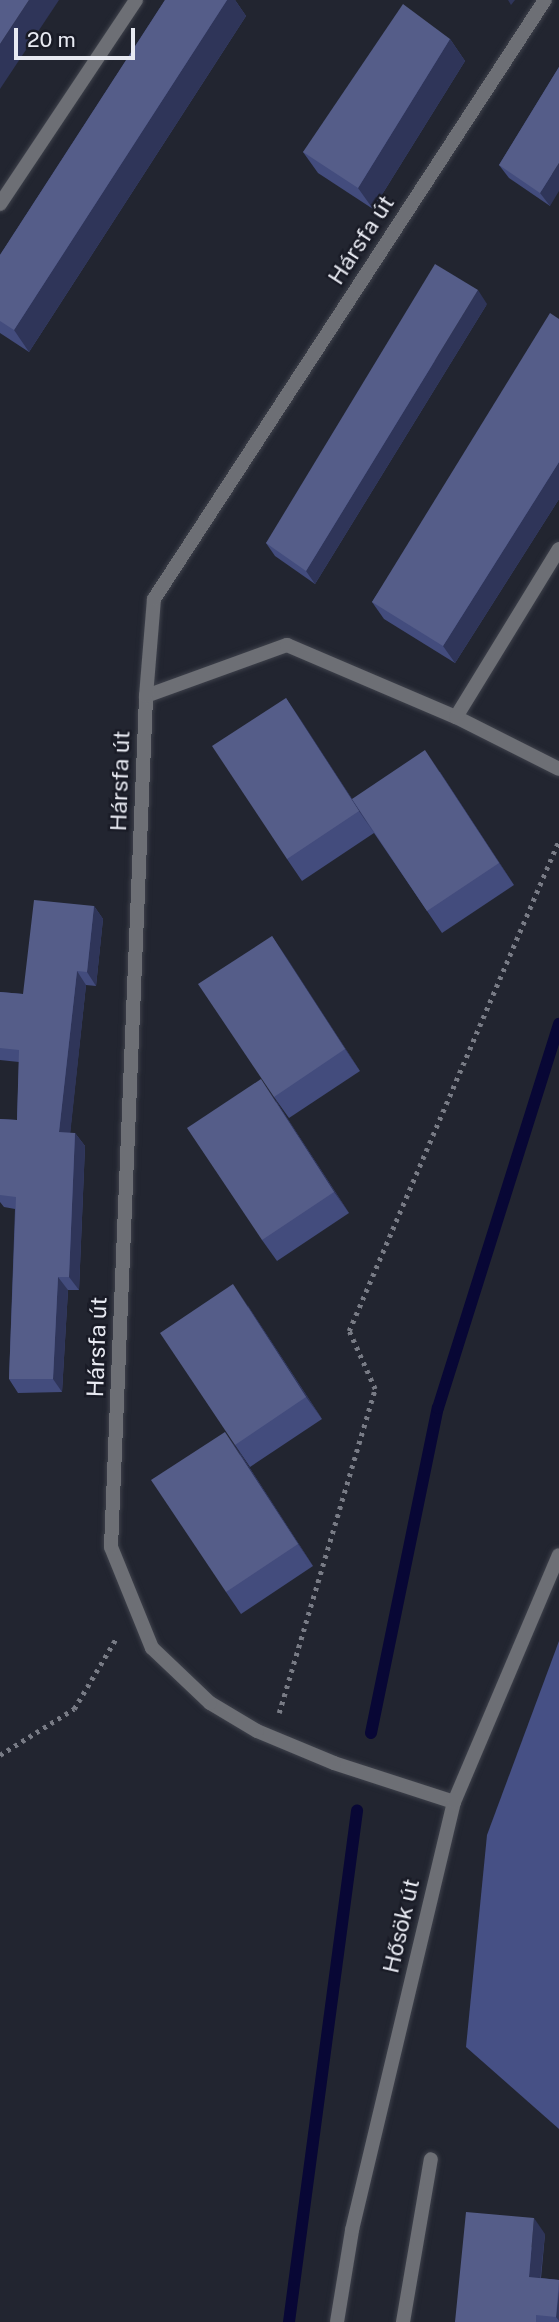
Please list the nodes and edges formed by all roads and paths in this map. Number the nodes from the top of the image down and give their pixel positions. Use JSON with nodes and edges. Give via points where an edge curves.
{"nodes":[{"id":1,"x":136,"y":0,"type":"edge"},
{"id":2,"x":545,"y":0,"type":"edge"},
{"id":3,"x":0,"y":204,"type":"edge"},
{"id":4,"x":559,"y":549,"type":"edge"},
{"id":5,"x":146,"y":696,"type":"junction"},
{"id":6,"x":456,"y":717,"type":"junction"},
{"id":7,"x":559,"y":769,"type":"edge"},
{"id":8,"x":559,"y":840,"type":"edge"},
{"id":9,"x":559,"y":1555,"type":"edge"},
{"id":10,"x":135,"y":1606,"type":"junction"},
{"id":11,"x":272,"y":1737,"type":"junction"},
{"id":12,"x":0,"y":1755,"type":"edge"},
{"id":13,"x":454,"y":1802,"type":"junction"},
{"id":14,"x":431,"y":2159,"type":"dead end"},
{"id":15,"x":337,"y":2322,"type":"edge"},
{"id":16,"x":403,"y":2322,"type":"edge"}],
"edges":[{"from":1,"to":3,"type":"street"},
{"from":2,"to":5,"type":"street","name":"Hársfa út","via":[[154,598]]},
{"from":4,"to":6,"type":"street"},
{"from":5,"to":6,"type":"street","via":[[287,645]]},
{"from":5,"to":10,"type":"street","name":"Hársfa út","via":[[111,1548]]},
{"from":6,"to":7,"type":"street"},
{"from":8,"to":11,"type":"path","via":[[349,1331],[375,1389]]},
{"from":9,"to":13,"type":"street","name":"Hősök út"},
{"from":10,"to":11,"type":"street","name":"Hársfa út","via":[[152,1648],[210,1703]]},
{"from":10,"to":12,"type":"path","via":[[74,1709]]},
{"from":11,"to":13,"type":"street","name":"Hársfa út"},
{"from":13,"to":15,"type":"street","name":"Hősök út","via":[[352,2230]]},
{"from":14,"to":16,"type":"street"}]}
